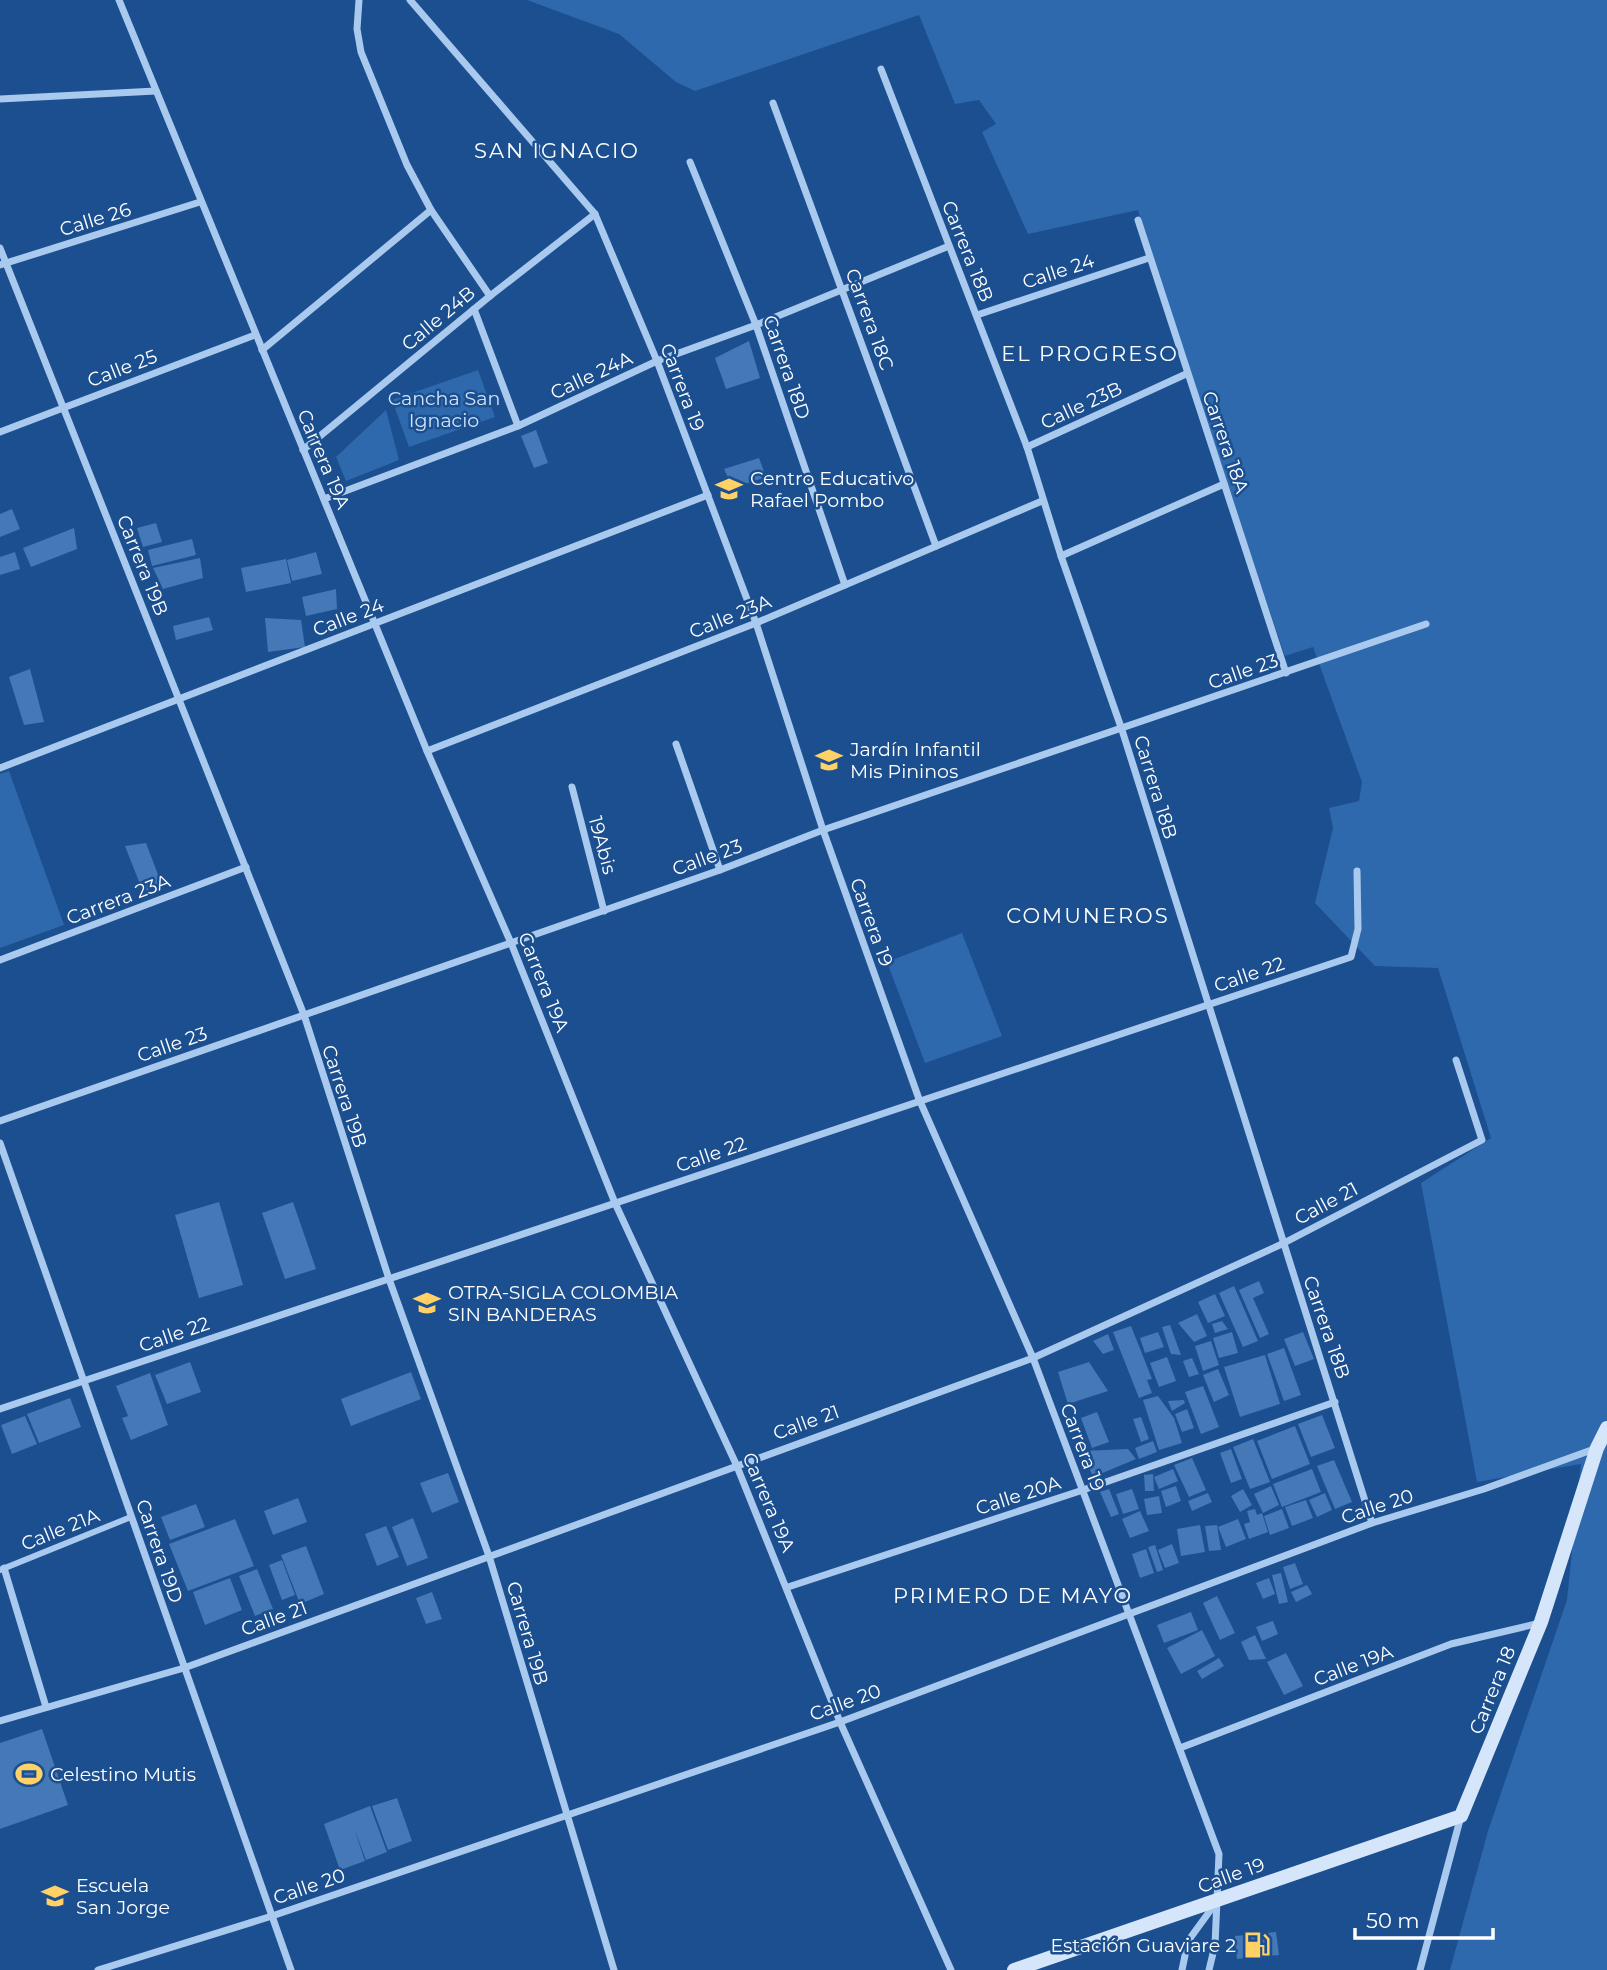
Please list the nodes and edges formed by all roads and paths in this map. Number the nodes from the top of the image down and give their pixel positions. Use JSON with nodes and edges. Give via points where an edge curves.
{"nodes":[{"id":1,"x":119,"y":0,"type":"edge"},
{"id":2,"x":410,"y":0,"type":"edge"},
{"id":3,"x":359,"y":1,"type":"edge"},
{"id":4,"x":881,"y":69,"type":"dead end"},
{"id":5,"x":156,"y":91,"type":"junction"},
{"id":6,"x":0,"y":99,"type":"edge"},
{"id":7,"x":773,"y":103,"type":"dead end"},
{"id":8,"x":690,"y":162,"type":"dead end"},
{"id":9,"x":200,"y":202,"type":"junction"},
{"id":10,"x":430,"y":210,"type":"junction"},
{"id":11,"x":595,"y":214,"type":"junction"},
{"id":12,"x":1138,"y":220,"type":"dead end"},
{"id":13,"x":949,"y":246,"type":"junction"},
{"id":14,"x":0,"y":248,"type":"edge"},
{"id":15,"x":1149,"y":258,"type":"junction"},
{"id":16,"x":3,"y":264,"type":"edge"},
{"id":17,"x":842,"y":289,"type":"junction"},
{"id":18,"x":490,"y":296,"type":"junction"},
{"id":19,"x":474,"y":309,"type":"junction"},
{"id":20,"x":977,"y":315,"type":"junction"},
{"id":21,"x":756,"y":325,"type":"junction"},
{"id":22,"x":256,"y":335,"type":"junction"},
{"id":23,"x":262,"y":350,"type":"junction"},
{"id":24,"x":657,"y":361,"type":"junction"},
{"id":25,"x":1186,"y":374,"type":"junction"},
{"id":26,"x":62,"y":407,"type":"junction"},
{"id":27,"x":518,"y":426,"type":"junction"},
{"id":28,"x":0,"y":432,"type":"edge"},
{"id":29,"x":1027,"y":447,"type":"junction"},
{"id":30,"x":303,"y":450,"type":"junction"},
{"id":31,"x":1224,"y":484,"type":"junction"},
{"id":32,"x":708,"y":495,"type":"junction"},
{"id":33,"x":324,"y":499,"type":"junction"},
{"id":34,"x":1042,"y":501,"type":"junction"},
{"id":35,"x":936,"y":546,"type":"junction"},
{"id":36,"x":1060,"y":556,"type":"junction"},
{"id":37,"x":845,"y":585,"type":"junction"},
{"id":38,"x":376,"y":623,"type":"junction"},
{"id":39,"x":756,"y":623,"type":"junction"},
{"id":40,"x":1426,"y":624,"type":"dead end"},
{"id":41,"x":1286,"y":673,"type":"junction"},
{"id":42,"x":179,"y":699,"type":"junction"},
{"id":43,"x":1122,"y":730,"type":"junction"},
{"id":44,"x":676,"y":744,"type":"dead end"},
{"id":45,"x":427,"y":751,"type":"junction"},
{"id":46,"x":0,"y":768,"type":"edge"},
{"id":47,"x":572,"y":787,"type":"dead end"},
{"id":48,"x":823,"y":831,"type":"junction"},
{"id":49,"x":247,"y":867,"type":"junction"},
{"id":50,"x":720,"y":870,"type":"junction"},
{"id":51,"x":1357,"y":871,"type":"dead end"},
{"id":52,"x":604,"y":911,"type":"junction"},
{"id":53,"x":511,"y":943,"type":"junction"},
{"id":54,"x":0,"y":960,"type":"edge"},
{"id":55,"x":1208,"y":1005,"type":"junction"},
{"id":56,"x":304,"y":1015,"type":"junction"},
{"id":57,"x":1455,"y":1060,"type":"dead end"},
{"id":58,"x":919,"y":1099,"type":"junction"},
{"id":59,"x":0,"y":1121,"type":"edge"},
{"id":60,"x":0,"y":1143,"type":"edge"},
{"id":61,"x":615,"y":1203,"type":"junction"},
{"id":62,"x":1282,"y":1244,"type":"junction"},
{"id":63,"x":389,"y":1279,"type":"junction"},
{"id":64,"x":1032,"y":1358,"type":"junction"},
{"id":65,"x":84,"y":1381,"type":"junction"},
{"id":66,"x":1335,"y":1402,"type":"junction"},
{"id":67,"x":0,"y":1409,"type":"edge"},
{"id":68,"x":1607,"y":1428,"type":"edge"},
{"id":69,"x":1597,"y":1448,"type":"junction"},
{"id":70,"x":736,"y":1464,"type":"junction"},
{"id":71,"x":1083,"y":1490,"type":"junction"},
{"id":72,"x":131,"y":1517,"type":"junction"},
{"id":73,"x":1372,"y":1523,"type":"junction"},
{"id":74,"x":489,"y":1556,"type":"junction"},
{"id":75,"x":2,"y":1569,"type":"edge"},
{"id":76,"x":788,"y":1587,"type":"junction"},
{"id":77,"x":1128,"y":1612,"type":"junction"},
{"id":78,"x":1541,"y":1622,"type":"junction"},
{"id":79,"x":184,"y":1668,"type":"junction"},
{"id":80,"x":46,"y":1707,"type":"junction"},
{"id":81,"x":0,"y":1721,"type":"edge"},
{"id":82,"x":841,"y":1722,"type":"junction"},
{"id":83,"x":1180,"y":1748,"type":"junction"},
{"id":84,"x":565,"y":1814,"type":"junction"},
{"id":85,"x":1461,"y":1816,"type":"junction"},
{"id":86,"x":1218,"y":1901,"type":"junction"},
{"id":87,"x":272,"y":1916,"type":"junction"},
{"id":88,"x":98,"y":1970,"type":"edge"},
{"id":89,"x":290,"y":1970,"type":"edge"},
{"id":90,"x":614,"y":1970,"type":"edge"},
{"id":91,"x":951,"y":1970,"type":"edge"},
{"id":92,"x":1014,"y":1970,"type":"edge"},
{"id":93,"x":1182,"y":1970,"type":"edge"},
{"id":94,"x":1209,"y":1970,"type":"edge"},
{"id":95,"x":1420,"y":1970,"type":"edge"}],
"edges":[{"from":1,"to":5,"type":"street","name":"Carrera 19A"},
{"from":2,"to":11,"type":"street","name":"Carrera 19"},
{"from":3,"to":10,"type":"street","via":[[361,52]]},
{"from":4,"to":13,"type":"street","name":"Carrera 18B"},
{"from":5,"to":6,"type":"street"},
{"from":5,"to":9,"type":"street","name":"Carrera 19A"},
{"from":7,"to":17,"type":"street","name":"Carrera 18C"},
{"from":8,"to":21,"type":"street","name":"Carrera 18D"},
{"from":9,"to":16,"type":"street","name":"Calle 26"},
{"from":9,"to":22,"type":"street","name":"Carrera 19A"},
{"from":10,"to":18,"type":"street"},
{"from":10,"to":23,"type":"street"},
{"from":11,"to":18,"type":"street","name":"Calle 24B"},
{"from":11,"to":24,"type":"street","name":"Carrera 19"},
{"from":12,"to":15,"type":"street","name":"Carrera 18A"},
{"from":13,"to":17,"type":"street","name":"Calle 24A"},
{"from":13,"to":20,"type":"street","name":"Carrera 18B"},
{"from":14,"to":16,"type":"street","name":"Carrera 19B"},
{"from":15,"to":20,"type":"street","name":"Calle 24"},
{"from":15,"to":25,"type":"street","name":"Carrera 18A"},
{"from":16,"to":26,"type":"street","name":"Carrera 19B"},
{"from":17,"to":21,"type":"street","name":"Calle 24A"},
{"from":17,"to":35,"type":"street","name":"Carrera 18C"},
{"from":18,"to":19,"type":"street","name":"Calle 24B"},
{"from":19,"to":27,"type":"street"},
{"from":19,"to":30,"type":"street","name":"Calle 24B"},
{"from":20,"to":29,"type":"street","name":"Carrera 18B"},
{"from":21,"to":24,"type":"street","name":"Calle 24A"},
{"from":21,"to":37,"type":"street","name":"Carrera 18D"},
{"from":22,"to":23,"type":"street","name":"Carrera 19A"},
{"from":22,"to":26,"type":"street","name":"Calle 25"},
{"from":23,"to":30,"type":"street","name":"Carrera 19A"},
{"from":24,"to":27,"type":"street","name":"Calle 24A"},
{"from":24,"to":32,"type":"street","name":"Carrera 19"},
{"from":25,"to":29,"type":"street","name":"Calle 23B"},
{"from":25,"to":31,"type":"street","name":"Carrera 18A"},
{"from":26,"to":28,"type":"street","name":"Calle 25"},
{"from":26,"to":42,"type":"street","name":"Carrera 19B"},
{"from":27,"to":33,"type":"street","name":"Calle 24A"},
{"from":29,"to":34,"type":"street","name":"Carrera 18B"},
{"from":30,"to":33,"type":"street","name":"Carrera 19A"},
{"from":31,"to":36,"type":"street"},
{"from":31,"to":41,"type":"street","name":"Carrera 18A"},
{"from":32,"to":38,"type":"street","name":"Calle 24"},
{"from":32,"to":39,"type":"street","name":"Carrera 19"},
{"from":33,"to":38,"type":"street","name":"Carrera 19A"},
{"from":34,"to":35,"type":"street","name":"Calle 23A"},
{"from":34,"to":36,"type":"street","name":"Carrera 18B"},
{"from":35,"to":37,"type":"street","name":"Calle 23A"},
{"from":36,"to":43,"type":"street","name":"Carrera 18B"},
{"from":37,"to":39,"type":"street","name":"Calle 23A"},
{"from":38,"to":42,"type":"street","name":"Calle 24"},
{"from":38,"to":45,"type":"street","name":"Carrera 19A"},
{"from":39,"to":45,"type":"street","name":"Calle 23A"},
{"from":39,"to":48,"type":"street","name":"Carrera 19"},
{"from":40,"to":41,"type":"street","name":"Calle 23"},
{"from":41,"to":43,"type":"street","name":"Calle 23"},
{"from":42,"to":46,"type":"street","name":"Calle 24"},
{"from":42,"to":49,"type":"street","name":"Carrera 19B"},
{"from":43,"to":48,"type":"street","name":"Calle 23"},
{"from":43,"to":55,"type":"street","name":"Carrera 18B"},
{"from":44,"to":50,"type":"street"},
{"from":45,"to":53,"type":"street","name":"Carrera 19A"},
{"from":47,"to":52,"type":"street","name":"19Abis"},
{"from":48,"to":50,"type":"street","name":"Calle 23"},
{"from":48,"to":58,"type":"street","name":"Carrera 19"},
{"from":49,"to":54,"type":"street","name":"Carrera 23A"},
{"from":49,"to":56,"type":"street","name":"Carrera 19B"},
{"from":50,"to":52,"type":"street","name":"Calle 23"},
{"from":51,"to":55,"type":"street","name":"Calle 22","via":[[1358,929],[1351,957]]},
{"from":52,"to":53,"type":"street","name":"Calle 23"},
{"from":53,"to":56,"type":"street","name":"Calle 23"},
{"from":53,"to":61,"type":"street","name":"Carrera 19A"},
{"from":55,"to":58,"type":"street","name":"Calle 22"},
{"from":55,"to":62,"type":"street","name":"Carrera 18B"},
{"from":56,"to":59,"type":"street","name":"Calle 23"},
{"from":56,"to":63,"type":"street","name":"Carrera 19B"},
{"from":57,"to":62,"type":"street","name":"Calle 21","via":[[1482,1140]]},
{"from":58,"to":61,"type":"street","name":"Calle 22"},
{"from":58,"to":64,"type":"street","name":"Carrera 19"},
{"from":60,"to":65,"type":"street","name":"Carrera 19D"},
{"from":61,"to":63,"type":"street","name":"Calle 22"},
{"from":61,"to":70,"type":"street","name":"Carrera 19A"},
{"from":62,"to":64,"type":"street","name":"Calle 21"},
{"from":62,"to":66,"type":"street","name":"Carrera 18B"},
{"from":63,"to":65,"type":"street","name":"Calle 22"},
{"from":63,"to":74,"type":"street","name":"Carrera 19B"},
{"from":64,"to":70,"type":"street","name":"Calle 21"},
{"from":64,"to":71,"type":"street","name":"Carrera 19"},
{"from":65,"to":67,"type":"street","name":"Calle 22"},
{"from":65,"to":72,"type":"street","name":"Carrera 19D"},
{"from":66,"to":71,"type":"street","name":"Calle 20A"},
{"from":66,"to":73,"type":"street","name":"Carrera 18B"},
{"from":68,"to":69,"type":"main road","name":"Carrera 18"},
{"from":69,"to":73,"type":"street","name":"Calle 20"},
{"from":69,"to":78,"type":"main road","name":"Carrera 18"},
{"from":70,"to":74,"type":"street","name":"Calle 21"},
{"from":70,"to":76,"type":"street","name":"Carrera 19A"},
{"from":71,"to":76,"type":"street","name":"Calle 20A"},
{"from":71,"to":77,"type":"street","name":"Carrera 19"},
{"from":72,"to":75,"type":"street","name":"Calle 21A"},
{"from":72,"to":79,"type":"street","name":"Carrera 19D"},
{"from":73,"to":77,"type":"street","name":"Calle 20"},
{"from":74,"to":79,"type":"street","name":"Calle 21"},
{"from":74,"to":84,"type":"street","name":"Carrera 19B"},
{"from":75,"to":80,"type":"street"},
{"from":76,"to":82,"type":"street","name":"Carrera 19A"},
{"from":77,"to":82,"type":"street","name":"Calle 20"},
{"from":77,"to":83,"type":"street","name":"Carrera 19"},
{"from":78,"to":83,"type":"street","name":"Calle 19A","via":[[1451,1644]]},
{"from":78,"to":85,"type":"main road","name":"Carrera 18"},
{"from":79,"to":80,"type":"street","name":"Calle 21"},
{"from":79,"to":87,"type":"street","name":"Carrera 19D"},
{"from":80,"to":81,"type":"street","name":"Calle 21"},
{"from":82,"to":84,"type":"street","name":"Calle 20"},
{"from":82,"to":91,"type":"street","name":"Carrera 19A"},
{"from":83,"to":86,"type":"street","name":"Carrera 19","via":[[1219,1854]]},
{"from":84,"to":87,"type":"street","name":"Calle 20"},
{"from":84,"to":90,"type":"street","name":"Carrera 19B"},
{"from":85,"to":86,"type":"main road","name":"Calle 19"},
{"from":85,"to":95,"type":"street","name":"Carrera 18"},
{"from":86,"to":92,"type":"main road","name":"Calle 19"},
{"from":86,"to":93,"type":"street","via":[[1188,1941]]},
{"from":86,"to":94,"type":"street","name":"Carrera 19"},
{"from":87,"to":88,"type":"street","name":"Calle 20"},
{"from":87,"to":89,"type":"street","name":"Carrera 19D"}]}
